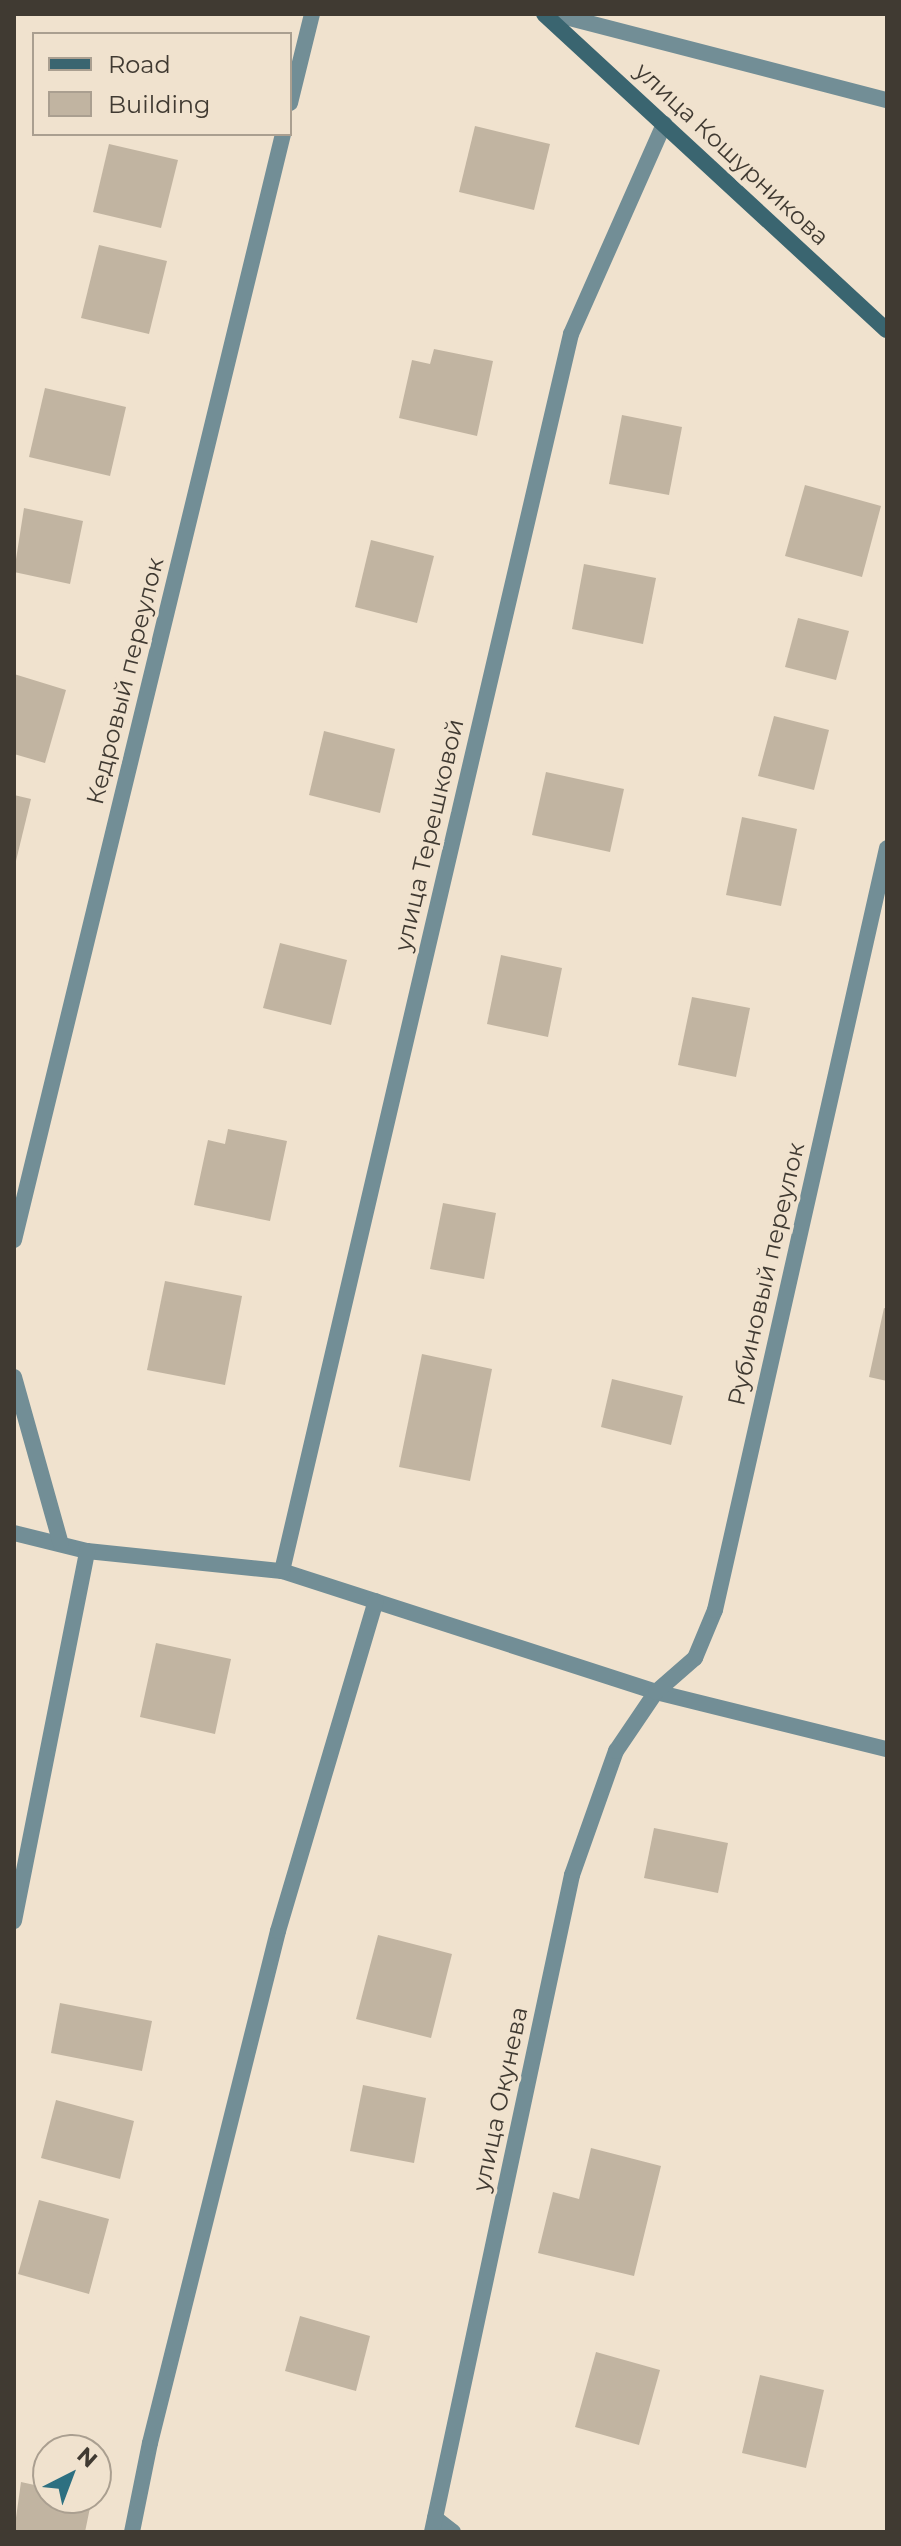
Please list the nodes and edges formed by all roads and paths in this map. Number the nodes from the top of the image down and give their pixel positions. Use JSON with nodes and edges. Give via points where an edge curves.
{"nodes":[{"id":1,"x":312,"y":14,"type":"edge"},
{"id":2,"x":544,"y":14,"type":"edge"},
{"id":3,"x":554,"y":14,"type":"edge"},
{"id":4,"x":292,"y":95,"type":"edge"},
{"id":5,"x":887,"y":100,"type":"edge"},
{"id":6,"x":664,"y":124,"type":"junction"},
{"id":7,"x":283,"y":136,"type":"edge"},
{"id":8,"x":887,"y":330,"type":"edge"},
{"id":9,"x":887,"y":848,"type":"edge"},
{"id":10,"x":14,"y":1240,"type":"edge"},
{"id":11,"x":14,"y":1377,"type":"edge"},
{"id":12,"x":14,"y":1533,"type":"edge"},
{"id":13,"x":61,"y":1544,"type":"junction"},
{"id":14,"x":87,"y":1551,"type":"junction"},
{"id":15,"x":282,"y":1571,"type":"junction"},
{"id":16,"x":376,"y":1601,"type":"junction"},
{"id":17,"x":656,"y":1692,"type":"junction"},
{"id":18,"x":887,"y":1749,"type":"edge"},
{"id":19,"x":14,"y":1921,"type":"edge"},
{"id":20,"x":434,"y":2525,"type":"edge"},
{"id":21,"x":132,"y":2532,"type":"edge"},
{"id":22,"x":453,"y":2532,"type":"edge"}],
"edges":[{"from":1,"to":4,"type":"street"},
{"from":2,"to":6,"type":"main road","name":"улица Кошурникова"},
{"from":3,"to":5,"type":"street"},
{"from":6,"to":8,"type":"main road","name":"улица Кошурникова"},
{"from":6,"to":15,"type":"street","name":"улица Терешковой","via":[[571,334]]},
{"from":7,"to":10,"type":"street","name":"Кедровый переулок"},
{"from":9,"to":17,"type":"street","name":"Рубиновый переулок","via":[[715,1610],[695,1658]]},
{"from":11,"to":13,"type":"street"},
{"from":12,"to":13,"type":"street"},
{"from":13,"to":14,"type":"street"},
{"from":14,"to":15,"type":"street"},
{"from":14,"to":19,"type":"street"},
{"from":15,"to":16,"type":"street"},
{"from":16,"to":17,"type":"street"},
{"from":16,"to":21,"type":"street","via":[[278,1931]]},
{"from":17,"to":18,"type":"street"},
{"from":17,"to":20,"type":"street","name":"улица Окунева","via":[[616,1751],[572,1875]]},
{"from":20,"to":22,"type":"street"}]}
